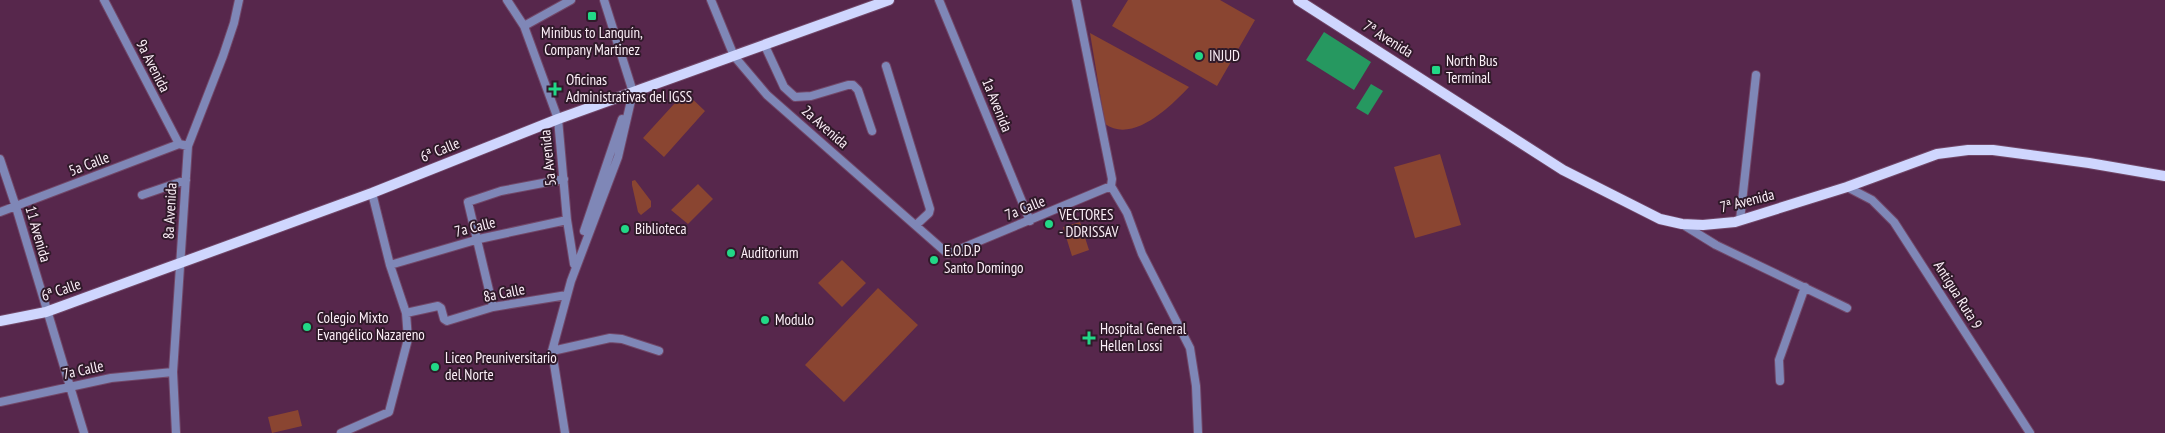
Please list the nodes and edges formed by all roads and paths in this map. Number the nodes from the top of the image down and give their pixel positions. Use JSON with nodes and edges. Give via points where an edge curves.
{"nodes":[{"id":1,"x":104,"y":0,"type":"edge"},
{"id":2,"x":239,"y":0,"type":"edge"},
{"id":3,"x":507,"y":0,"type":"edge"},
{"id":4,"x":571,"y":0,"type":"edge"},
{"id":5,"x":604,"y":0,"type":"edge"},
{"id":6,"x":711,"y":0,"type":"edge"},
{"id":7,"x":889,"y":0,"type":"edge"},
{"id":8,"x":939,"y":0,"type":"edge"},
{"id":9,"x":1076,"y":0,"type":"edge"},
{"id":10,"x":1298,"y":0,"type":"edge"},
{"id":11,"x":524,"y":26,"type":"junction"},
{"id":12,"x":764,"y":46,"type":"junction"},
{"id":13,"x":734,"y":56,"type":"junction"},
{"id":14,"x":886,"y":66,"type":"dead end"},
{"id":15,"x":1756,"y":75,"type":"dead end"},
{"id":16,"x":633,"y":92,"type":"junction"},
{"id":17,"x":558,"y":120,"type":"junction"},
{"id":18,"x":872,"y":131,"type":"dead end"},
{"id":19,"x":179,"y":144,"type":"junction"},
{"id":20,"x":188,"y":146,"type":"junction"},
{"id":21,"x":0,"y":159,"type":"edge"},
{"id":22,"x":2165,"y":176,"type":"edge"},
{"id":23,"x":564,"y":179,"type":"junction"},
{"id":24,"x":186,"y":180,"type":"junction"},
{"id":25,"x":1111,"y":186,"type":"junction"},
{"id":26,"x":1847,"y":187,"type":"junction"},
{"id":27,"x":372,"y":193,"type":"junction"},
{"id":28,"x":142,"y":195,"type":"dead end"},
{"id":29,"x":16,"y":206,"type":"junction"},
{"id":30,"x":0,"y":212,"type":"edge"},
{"id":31,"x":567,"y":220,"type":"junction"},
{"id":32,"x":1740,"y":220,"type":"junction"},
{"id":33,"x":1030,"y":221,"type":"junction"},
{"id":34,"x":1682,"y":224,"type":"junction"},
{"id":35,"x":916,"y":225,"type":"junction"},
{"id":36,"x":479,"y":240,"type":"junction"},
{"id":37,"x":948,"y":254,"type":"joint"},
{"id":38,"x":181,"y":262,"type":"junction"},
{"id":39,"x":390,"y":264,"type":"junction"},
{"id":40,"x":574,"y":264,"type":"junction"},
{"id":41,"x":571,"y":281,"type":"junction"},
{"id":42,"x":1805,"y":287,"type":"junction"},
{"id":43,"x":567,"y":296,"type":"junction"},
{"id":44,"x":494,"y":308,"type":"junction"},
{"id":45,"x":1847,"y":308,"type":"dead end"},
{"id":46,"x":46,"y":312,"type":"junction"},
{"id":47,"x":406,"y":313,"type":"junction"},
{"id":48,"x":0,"y":321,"type":"edge"},
{"id":49,"x":552,"y":351,"type":"junction"},
{"id":50,"x":659,"y":351,"type":"dead end"},
{"id":51,"x":173,"y":372,"type":"junction"},
{"id":52,"x":1780,"y":381,"type":"dead end"},
{"id":53,"x":71,"y":386,"type":"junction"},
{"id":54,"x":0,"y":402,"type":"edge"},
{"id":55,"x":84,"y":433,"type":"edge"},
{"id":56,"x":176,"y":433,"type":"edge"},
{"id":57,"x":341,"y":433,"type":"edge"},
{"id":58,"x":565,"y":433,"type":"edge"},
{"id":59,"x":1198,"y":433,"type":"edge"},
{"id":60,"x":2030,"y":433,"type":"edge"}],
"edges":[{"from":1,"to":19,"type":"street","name":"9a Avenida"},
{"from":2,"to":20,"type":"street","name":"8a Avenida","via":[[223,56]]},
{"from":3,"to":11,"type":"street","name":"5a Avenida"},
{"from":4,"to":11,"type":"street"},
{"from":5,"to":16,"type":"street"},
{"from":6,"to":13,"type":"street","name":"2a Avenida"},
{"from":7,"to":12,"type":"main road","name":"6ª Calle"},
{"from":8,"to":33,"type":"street","name":"1a Avenida"},
{"from":9,"to":25,"type":"street"},
{"from":10,"to":34,"type":"main road","name":"7ª Avenida","via":[[1563,170],[1660,219]]},
{"from":11,"to":17,"type":"street","name":"5a Avenida"},
{"from":12,"to":13,"type":"main road","name":"6ª Calle"},
{"from":12,"to":18,"type":"street","via":[[784,87],[795,97],[853,86],[858,90]]},
{"from":13,"to":16,"type":"main road","name":"6ª Calle"},
{"from":13,"to":35,"type":"street","name":"2a Avenida","via":[[767,95]]},
{"from":14,"to":35,"type":"street","via":[[930,209]]},
{"from":15,"to":32,"type":"street"},
{"from":16,"to":17,"type":"main road","name":"6ª Calle"},
{"from":16,"to":40,"type":"street","via":[[610,151]]},
{"from":16,"to":41,"type":"street","via":[[618,157]]},
{"from":17,"to":23,"type":"street","name":"5a Avenida"},
{"from":17,"to":27,"type":"main road","name":"6ª Calle"},
{"from":19,"to":20,"type":"street"},
{"from":19,"to":29,"type":"street","name":"5a Calle"},
{"from":20,"to":24,"type":"street","name":"8a Avenida"},
{"from":21,"to":29,"type":"street","name":"11 Avenida"},
{"from":22,"to":26,"type":"main road","name":"7ª Avenida","via":[[1993,150],[1968,150],[1932,156]]},
{"from":23,"to":31,"type":"street","name":"5a Avenida"},
{"from":23,"to":36,"type":"street","via":[[470,200],[468,204]]},
{"from":24,"to":28,"type":"street"},
{"from":24,"to":38,"type":"street","name":"8a Avenida"},
{"from":25,"to":33,"type":"street","name":"7a Calle"},
{"from":25,"to":59,"type":"street","via":[[1127,212],[1142,254],[1190,348]]},
{"from":26,"to":32,"type":"main road","name":"7ª Avenida"},
{"from":26,"to":60,"type":"street","name":"Antigua Ruta 9","via":[[1872,200],[1894,222]]},
{"from":27,"to":38,"type":"main road","name":"6ª Calle"},
{"from":27,"to":39,"type":"street"},
{"from":29,"to":30,"type":"street","name":"5a Calle"},
{"from":29,"to":46,"type":"street","name":"11 Avenida"},
{"from":31,"to":36,"type":"street","name":"7a Calle"},
{"from":31,"to":40,"type":"street","name":"5a Avenida"},
{"from":32,"to":34,"type":"main road","name":"7ª Avenida","via":[[1720,224]]},
{"from":33,"to":37,"type":"street","name":"7a Calle"},
{"from":34,"to":42,"type":"street","via":[[1701,237]]},
{"from":35,"to":37,"type":"street","name":"2a Avenida"},
{"from":36,"to":39,"type":"street","name":"7a Calle"},
{"from":36,"to":44,"type":"street"},
{"from":38,"to":46,"type":"main road","name":"6ª Calle"},
{"from":38,"to":51,"type":"street","name":"8a Avenida"},
{"from":39,"to":47,"type":"street"},
{"from":40,"to":41,"type":"street"},
{"from":41,"to":43,"type":"street"},
{"from":42,"to":45,"type":"street"},
{"from":42,"to":52,"type":"street","via":[[1779,360]]},
{"from":43,"to":44,"type":"street","name":"8a Calle"},
{"from":43,"to":49,"type":"street"},
{"from":44,"to":47,"type":"street","name":"8a Calle","via":[[447,321],[441,308],[434,306]]},
{"from":46,"to":48,"type":"main road","name":"6ª Calle"},
{"from":46,"to":53,"type":"street","name":"11 Avenida"},
{"from":47,"to":57,"type":"street","via":[[408,339],[389,412]]},
{"from":49,"to":50,"type":"street","via":[[610,338]]},
{"from":49,"to":58,"type":"street"},
{"from":51,"to":53,"type":"street","name":"7a Calle"},
{"from":51,"to":56,"type":"street","name":"8a Avenida"},
{"from":53,"to":54,"type":"street","name":"7a Calle"},
{"from":53,"to":55,"type":"street","name":"11 Avenida"}]}
